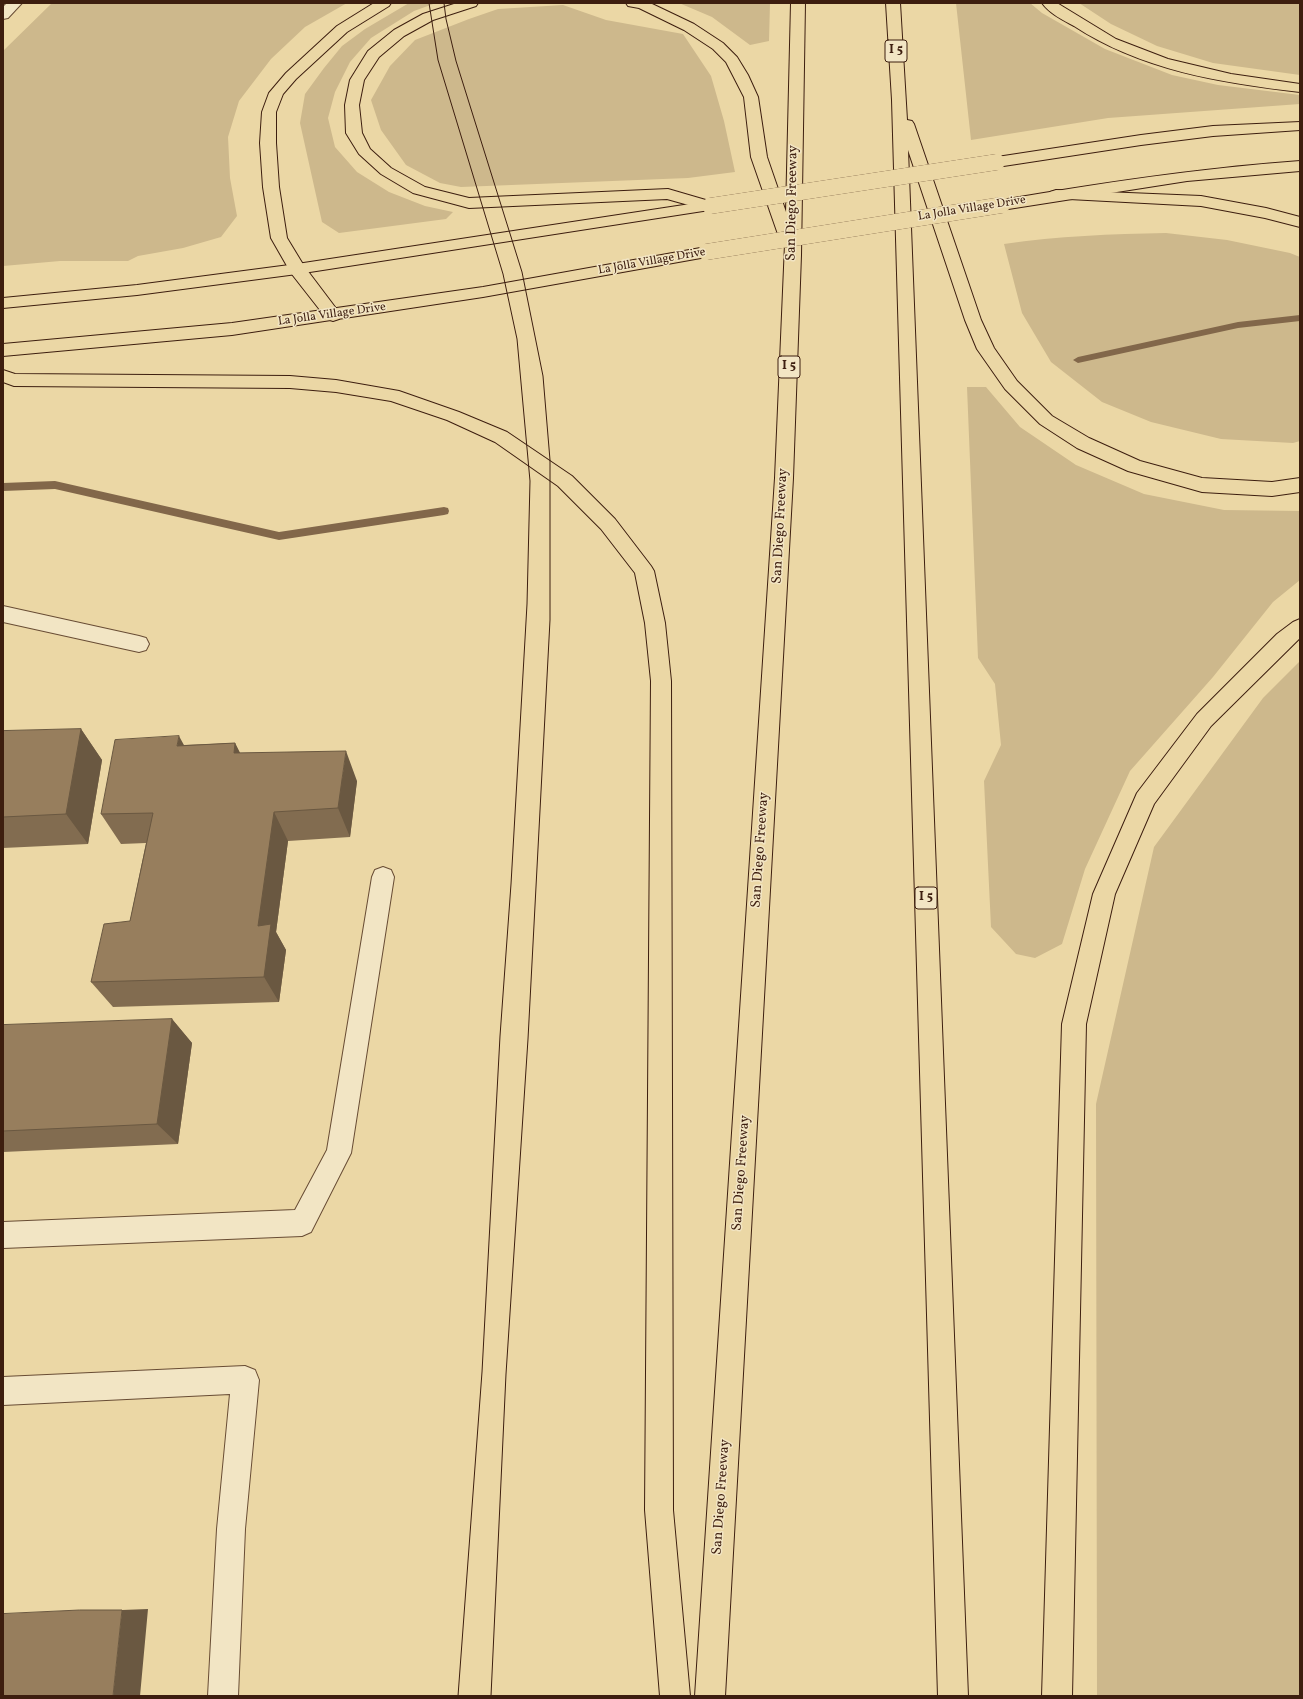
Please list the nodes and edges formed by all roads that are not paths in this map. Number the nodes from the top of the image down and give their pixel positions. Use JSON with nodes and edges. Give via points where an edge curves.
{"nodes":[{"id":1,"x":15,"y":3,"type":"edge"},
{"id":2,"x":384,"y":3,"type":"edge"},
{"id":3,"x":471,"y":3,"type":"edge"},
{"id":4,"x":633,"y":3,"type":"edge"},
{"id":5,"x":798,"y":3,"type":"edge"},
{"id":6,"x":893,"y":3,"type":"edge"},
{"id":7,"x":1049,"y":3,"type":"edge"},
{"id":8,"x":3,"y":15,"type":"edge"},
{"id":9,"x":1300,"y":88,"type":"edge"},
{"id":10,"x":899,"y":100,"type":"junction"},
{"id":11,"x":1300,"y":126,"type":"edge"},
{"id":12,"x":1300,"y":166,"type":"edge"},
{"id":13,"x":1056,"y":195,"type":"junction"},
{"id":14,"x":710,"y":206,"type":"junction"},
{"id":15,"x":1300,"y":222,"type":"edge"},
{"id":16,"x":793,"y":255,"type":"junction"},
{"id":17,"x":297,"y":269,"type":"junction"},
{"id":18,"x":3,"y":303,"type":"edge"},
{"id":19,"x":333,"y":315,"type":"junction"},
{"id":20,"x":3,"y":350,"type":"edge"},
{"id":21,"x":3,"y":376,"type":"edge"},
{"id":22,"x":1300,"y":485,"type":"edge"},
{"id":23,"x":3,"y":614,"type":"edge"},
{"id":24,"x":1300,"y":627,"type":"edge"},
{"id":25,"x":139,"y":644,"type":"dead end"},
{"id":26,"x":383,"y":877,"type":"dead end"},
{"id":27,"x":3,"y":1235,"type":"edge"},
{"id":28,"x":3,"y":1391,"type":"edge"},
{"id":29,"x":223,"y":1696,"type":"edge"},
{"id":30,"x":675,"y":1696,"type":"edge"},
{"id":31,"x":710,"y":1696,"type":"edge"},
{"id":32,"x":952,"y":1696,"type":"edge"},
{"id":33,"x":1057,"y":1696,"type":"edge"}],
"edges":[{"from":1,"to":8,"type":"lane"},
{"from":2,"to":17,"type":"main road","via":[[342,29],[291,76],[276,93],[269,112],[268,144],[277,233]]},
{"from":3,"to":14,"type":"main road","via":[[428,17],[399,33],[373,54],[357,80],[352,105],[354,133],[364,151],[386,171],[419,190],[468,203],[668,194]]},
{"from":4,"to":16,"type":"main road","via":[[643,5],[689,27],[718,46],[732,60],[751,98],[759,157]]},
{"from":5,"to":16,"type":"main road","name":"San Diego Freeway","number":"I 5"},
{"from":6,"to":10,"type":"main road","number":"I 5"},
{"from":7,"to":9,"type":"main road","via":[[1118,46],[1175,66],[1244,82]]},
{"from":10,"to":22,"type":"main road","via":[[973,320],[986,349],[1011,385],[1046,420],[1083,443],[1134,466],[1202,485],[1272,489]]},
{"from":10,"to":32,"type":"main road","number":"I 5"},
{"from":11,"to":14,"type":"main road","bridge":true,"via":[[1163,137]]},
{"from":12,"to":13,"type":"main road","name":"La Jolla Village Drive","via":[[1181,176]]},
{"from":13,"to":15,"type":"main road","via":[[1202,201]]},
{"from":13,"to":19,"type":"main road","name":"La Jolla Village Drive","bridge":true},
{"from":14,"to":17,"type":"main road"},
{"from":16,"to":31,"type":"main road","name":"San Diego Freeway","number":"I 5","via":[[784,478]]},
{"from":17,"to":18,"type":"main road","via":[[129,291]]},
{"from":17,"to":19,"type":"main road"},
{"from":19,"to":20,"type":"main road","name":"La Jolla Village Drive","via":[[232,329]]},
{"from":21,"to":30,"type":"main road","via":[[14,380],[290,382],[393,395],[453,416],[507,441],[565,482],[608,524],[644,571],[661,681],[659,1510]]},
{"from":23,"to":25,"type":"lane"},
{"from":24,"to":33,"type":"main road","via":[[1204,720],[1145,799],[1104,894],[1074,1024]]},
{"from":26,"to":27,"type":"lane","via":[[339,1153],[302,1223]]},
{"from":28,"to":29,"type":"lane","via":[[245,1380],[231,1529]]}]}
